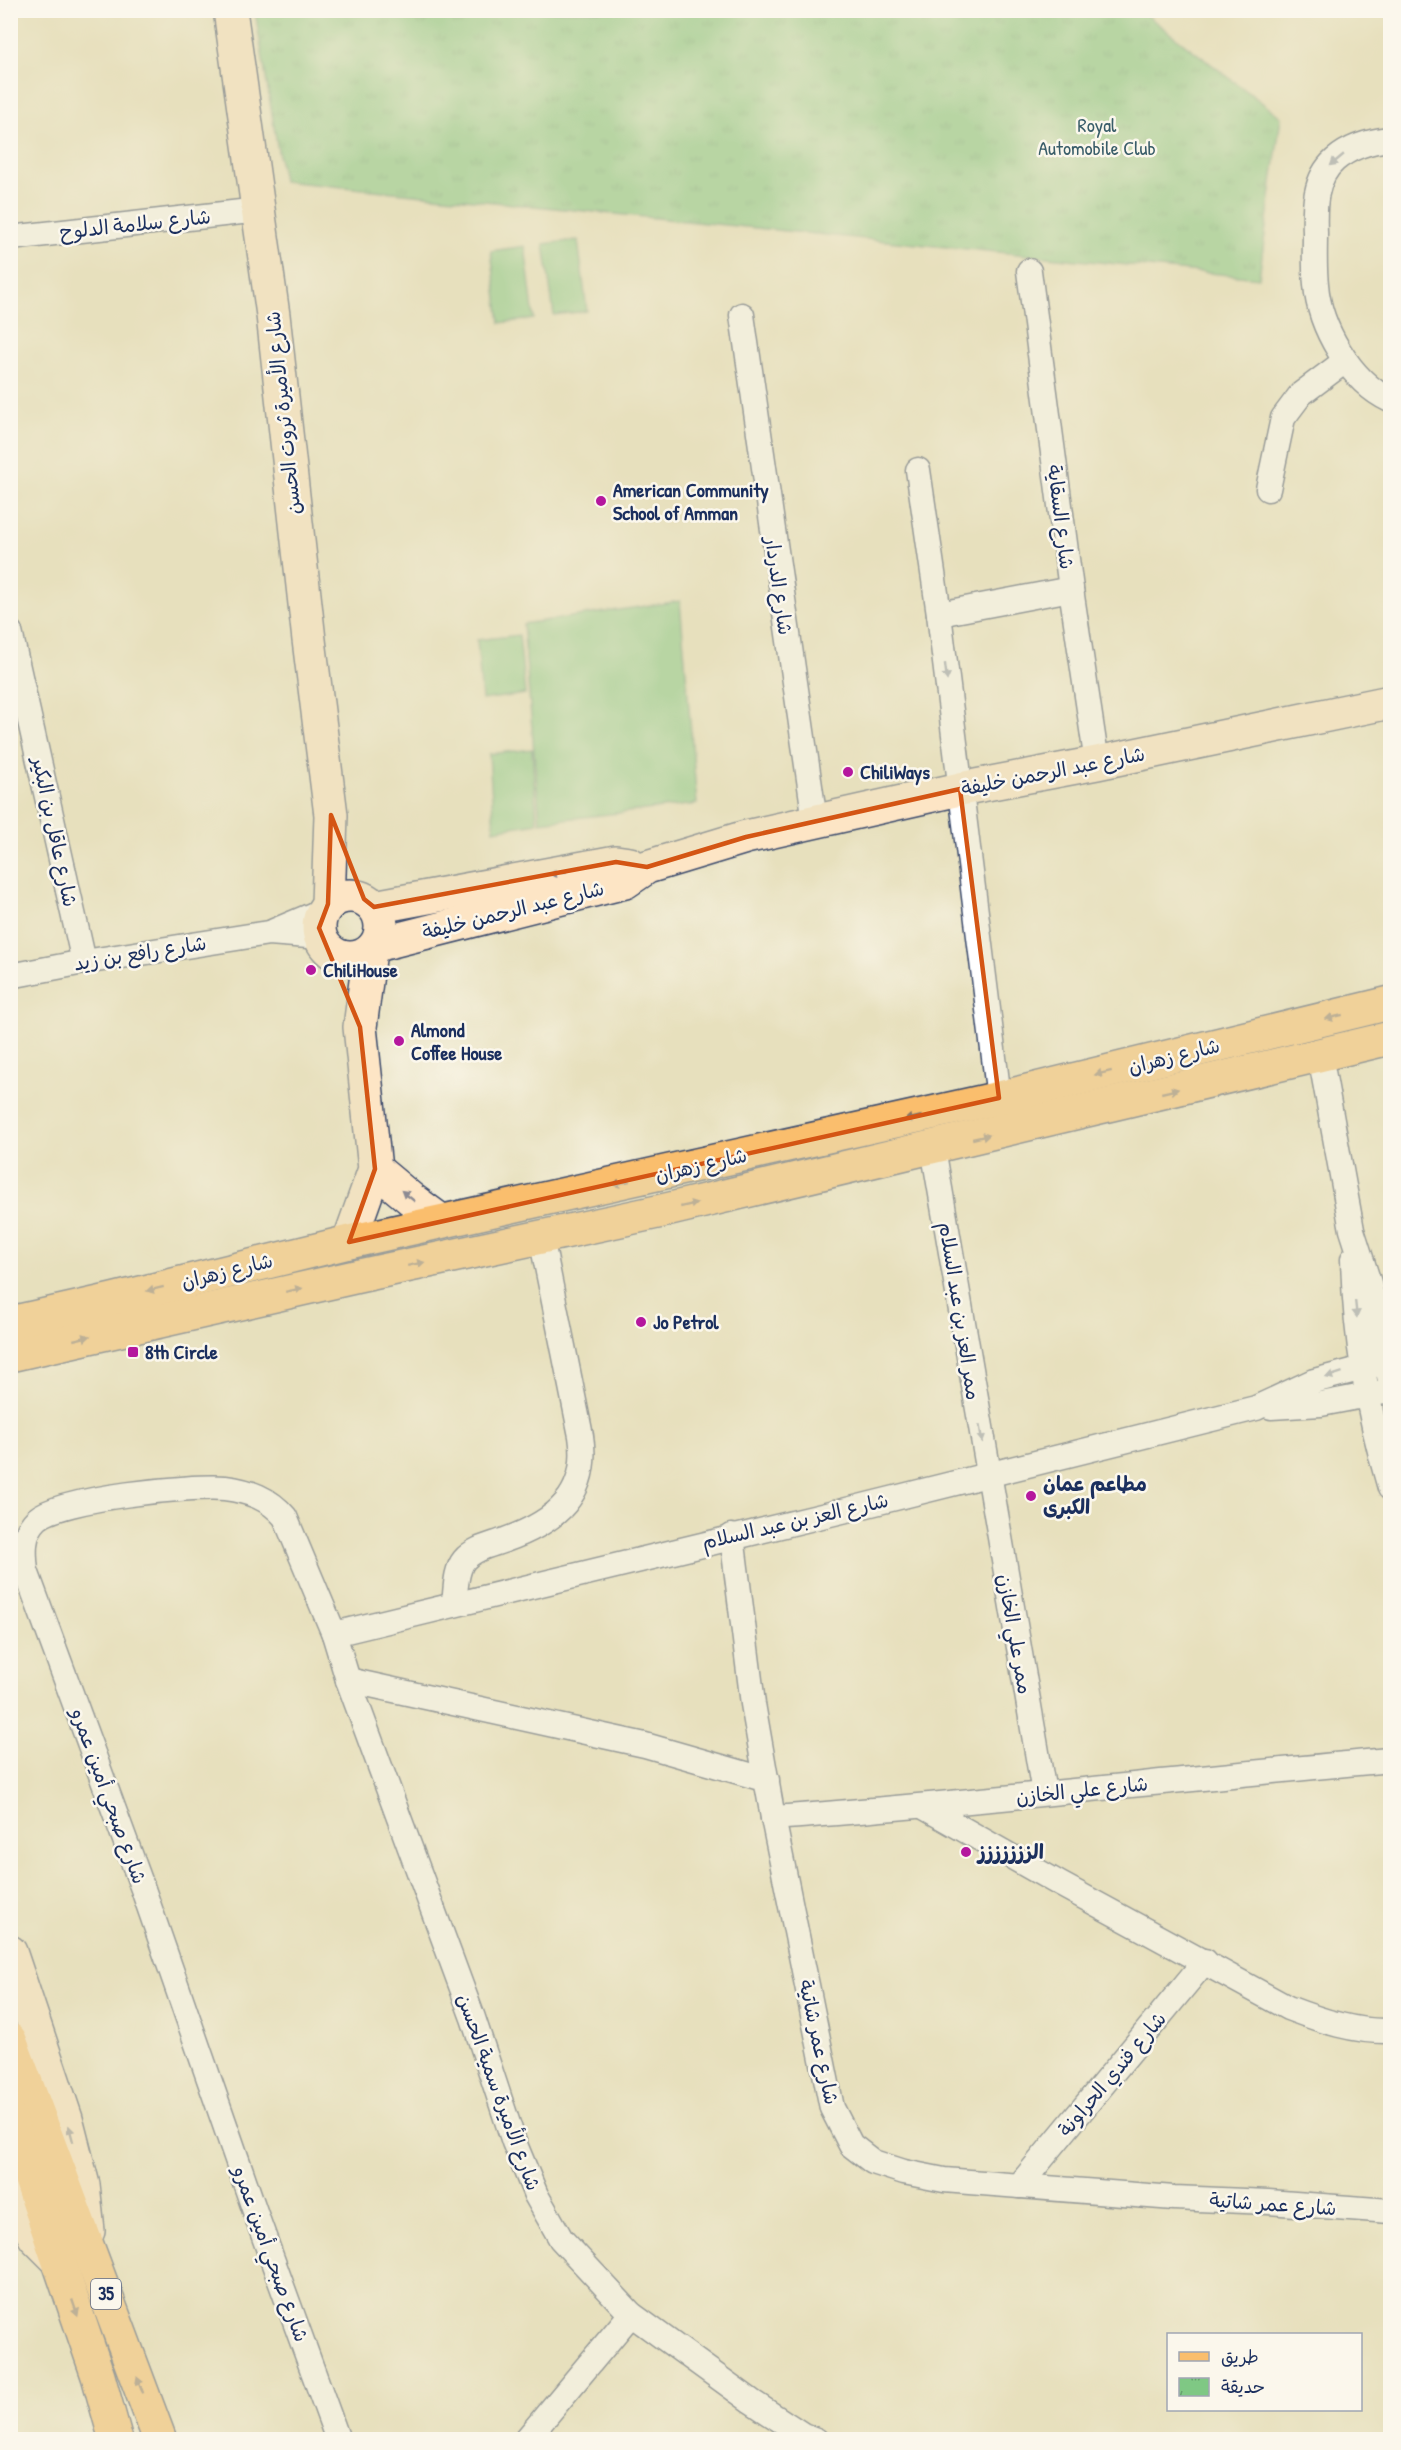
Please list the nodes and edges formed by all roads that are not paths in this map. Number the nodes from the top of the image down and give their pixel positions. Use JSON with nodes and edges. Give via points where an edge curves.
{"nodes":[{"id":1,"x":230,"y":10,"type":"edge"},
{"id":2,"x":1390,"y":139,"type":"edge"},
{"id":3,"x":259,"y":210,"type":"junction"},
{"id":4,"x":10,"y":238,"type":"edge"},
{"id":5,"x":1029,"y":271,"type":"dead end"},
{"id":6,"x":742,"y":315,"type":"dead end"},
{"id":7,"x":1345,"y":361,"type":"junction"},
{"id":8,"x":1390,"y":400,"type":"edge"},
{"id":9,"x":918,"y":470,"type":"dead end"},
{"id":10,"x":1268,"y":489,"type":"dead end"},
{"id":11,"x":1071,"y":590,"type":"junction"},
{"id":12,"x":939,"y":614,"type":"junction"},
{"id":13,"x":10,"y":632,"type":"edge"},
{"id":14,"x":1390,"y":702,"type":"edge"},
{"id":15,"x":1097,"y":764,"type":"junction"},
{"id":16,"x":960,"y":789,"type":"junction"},
{"id":17,"x":331,"y":815,"type":"junction"},
{"id":18,"x":814,"y":821,"type":"junction"},
{"id":19,"x":647,"y":867,"type":"junction"},
{"id":20,"x":369,"y":903,"type":"junction"},
{"id":21,"x":324,"y":924,"type":"junction"},
{"id":22,"x":373,"y":948,"type":"junction"},
{"id":23,"x":84,"y":962,"type":"junction"},
{"id":24,"x":10,"y":976,"type":"edge"},
{"id":25,"x":1390,"y":1003,"type":"edge"},
{"id":26,"x":360,"y":1026,"type":"junction"},
{"id":27,"x":1390,"y":1038,"type":"edge"},
{"id":28,"x":1320,"y":1055,"type":"junction"},
{"id":29,"x":999,"y":1098,"type":"junction"},
{"id":30,"x":933,"y":1148,"type":"junction"},
{"id":31,"x":375,"y":1169,"type":"junction"},
{"id":32,"x":441,"y":1221,"type":"junction"},
{"id":33,"x":541,"y":1237,"type":"junction"},
{"id":34,"x":349,"y":1242,"type":"junction"},
{"id":35,"x":112,"y":1300,"type":"junction"},
{"id":36,"x":10,"y":1307,"type":"edge"},
{"id":37,"x":10,"y":1323,"type":"edge"},
{"id":38,"x":15,"y":1356,"type":"edge"},
{"id":39,"x":1382,"y":1367,"type":"edge"},
{"id":40,"x":1380,"y":1393,"type":"edge"},
{"id":41,"x":1256,"y":1408,"type":"junction"},
{"id":42,"x":987,"y":1474,"type":"junction"},
{"id":43,"x":1390,"y":1488,"type":"edge"},
{"id":44,"x":732,"y":1536,"type":"junction"},
{"id":45,"x":454,"y":1604,"type":"junction"},
{"id":46,"x":334,"y":1634,"type":"junction"},
{"id":47,"x":348,"y":1680,"type":"junction"},
{"id":48,"x":1390,"y":1760,"type":"edge"},
{"id":49,"x":767,"y":1780,"type":"junction"},
{"id":50,"x":1044,"y":1793,"type":"junction"},
{"id":51,"x":924,"y":1807,"type":"junction"},
{"id":52,"x":773,"y":1818,"type":"junction"},
{"id":53,"x":10,"y":1952,"type":"edge"},
{"id":54,"x":1205,"y":1961,"type":"junction"},
{"id":55,"x":1390,"y":2031,"type":"edge"},
{"id":56,"x":10,"y":2040,"type":"edge"},
{"id":57,"x":10,"y":2118,"type":"edge"},
{"id":58,"x":36,"y":2151,"type":"junction"},
{"id":59,"x":1019,"y":2186,"type":"junction"},
{"id":60,"x":10,"y":2191,"type":"edge"},
{"id":61,"x":1390,"y":2211,"type":"edge"},
{"id":62,"x":91,"y":2254,"type":"junction"},
{"id":63,"x":59,"y":2261,"type":"junction"},
{"id":64,"x":632,"y":2314,"type":"junction"},
{"id":65,"x":116,"y":2439,"type":"edge"},
{"id":66,"x":160,"y":2439,"type":"edge"},
{"id":67,"x":338,"y":2439,"type":"edge"},
{"id":68,"x":526,"y":2439,"type":"edge"},
{"id":69,"x":816,"y":2439,"type":"edge"}],
"edges":[{"from":1,"to":3,"type":"street","name":"شارع الأميرة ثروت الحسن"},
{"from":2,"to":7,"type":"street","one_way":true,"via":[[1353,149],[1335,160],[1318,187],[1314,210],[1316,286],[1326,324]]},
{"from":3,"to":4,"type":"street","name":"شارع سلامة الدلوح"},
{"from":3,"to":17,"type":"street","name":"شارع الأميرة ثروت الحسن"},
{"from":5,"to":11,"type":"street","name":"شارع السقاية"},
{"from":6,"to":18,"type":"street","name":"شارع الدردار"},
{"from":7,"to":8,"type":"street","via":[[1368,385]]},
{"from":7,"to":10,"type":"street","via":[[1301,394],[1283,418]]},
{"from":9,"to":12,"type":"street"},
{"from":11,"to":12,"type":"street"},
{"from":11,"to":15,"type":"street","name":"شارع السقاية"},
{"from":12,"to":16,"type":"street","one_way":true},
{"from":13,"to":23,"type":"street","name":"شارع عاقل بن البكير"},
{"from":14,"to":15,"type":"street","name":"شارع عبد الرحمن خليفة"},
{"from":15,"to":16,"type":"street","name":"شارع عبد الرحمن خليفة"},
{"from":16,"to":18,"type":"street","name":"شارع عبد الرحمن خليفة"},
{"from":16,"to":29,"type":"street"},
{"from":17,"to":20,"type":"street","name":"شارع الأميرة ثروت الحسن"},
{"from":17,"to":21,"type":"street","name":"شارع الأميرة ثروت الحسن"},
{"from":18,"to":19,"type":"street","name":"شارع عبد الرحمن خليفة"},
{"from":19,"to":20,"type":"street","name":"شارع عبد الرحمن خليفة","one_way":true,"via":[[616,862]]},
{"from":19,"to":22,"type":"street","name":"شارع عبد الرحمن خليفة","via":[[625,882]]},
{"from":20,"to":21,"type":"street","name":"شارع عبد الرحمن خليفة","via":[[345,896]]},
{"from":20,"to":22,"type":"street","name":"شارع الأميرة ثروت الحسن","via":[[381,926]]},
{"from":21,"to":22,"type":"street","name":"شارع عبد الرحمن خليفة","via":[[334,953],[358,957]]},
{"from":21,"to":23,"type":"street","name":"شارع رافع بن زيد"},
{"from":21,"to":26,"type":"street","name":"شارع الأميرة ثروت الحسن"},
{"from":22,"to":26,"type":"street","name":"شارع الأميرة ثروت الحسن"},
{"from":23,"to":24,"type":"street","name":"شارع رافع بن زيد"},
{"from":25,"to":29,"type":"main road","name":"شارع زهران","one_way":true},
{"from":26,"to":31,"type":"street","name":"شارع الأميرة ثروت الحسن"},
{"from":27,"to":28,"type":"main road","name":"شارع زهران"},
{"from":30,"to":28,"type":"main road","name":"شارع زهران","one_way":true},
{"from":28,"to":39,"type":"street","via":[[1352,1230],[1369,1283]]},
{"from":29,"to":32,"type":"main road","name":"شارع زهران","one_way":true},
{"from":33,"to":30,"type":"main road","name":"شارع زهران","one_way":true},
{"from":30,"to":42,"type":"street","name":"ممر العز بن عبد السلام","one_way":true},
{"from":32,"to":31,"type":"street","one_way":true},
{"from":31,"to":34,"type":"street","name":"شارع الأميرة ثروت الحسن"},
{"from":32,"to":34,"type":"main road","name":"شارع زهران"},
{"from":38,"to":33,"type":"main road","name":"شارع زهران","one_way":true},
{"from":33,"to":45,"type":"street","via":[[583,1450],[580,1477],[567,1502],[546,1521],[464,1559],[458,1572]]},
{"from":34,"to":35,"type":"main road","name":"شارع زهران","one_way":true},
{"from":35,"to":36,"type":"main road"},
{"from":35,"to":37,"type":"main road","name":"شارع زهران"},
{"from":39,"to":40,"type":"street"},
{"from":39,"to":41,"type":"street","name":"شارع العز بن عبد السلام","one_way":true,"via":[[1314,1381]]},
{"from":40,"to":41,"type":"street","name":"شارع العز بن عبد السلام","via":[[1321,1404]]},
{"from":40,"to":43,"type":"street"},
{"from":41,"to":42,"type":"street","name":"شارع العز بن عبد السلام"},
{"from":42,"to":44,"type":"street","name":"شارع العز بن عبد السلام"},
{"from":42,"to":50,"type":"street","name":"ممر علي الخازن"},
{"from":44,"to":45,"type":"street","name":"شارع العز بن عبد السلام"},
{"from":44,"to":49,"type":"street","name":"شارع عمر شاتية","via":[[753,1704]]},
{"from":45,"to":46,"type":"street","name":"شارع العز بن عبد السلام"},
{"from":46,"to":47,"type":"street","name":"شارع الأميرة سمية الحسن"},
{"from":46,"to":67,"type":"street","name":"شارع صبحي أمين عمرو","via":[[285,1517],[264,1498],[223,1488],[123,1494],[87,1500],[45,1514],[28,1531],[24,1548],[26,1571]]},
{"from":47,"to":49,"type":"street","via":[[645,1745]]},
{"from":47,"to":64,"type":"street","name":"شارع الأميرة سمية الحسن","via":[[536,2195],[561,2239]]},
{"from":48,"to":50,"type":"street","name":"شارع علي الخازن"},
{"from":49,"to":52,"type":"street","name":"شارع عمر شاتية"},
{"from":50,"to":51,"type":"street","name":"شارع علي الخازن"},
{"from":51,"to":52,"type":"street","name":"شارع علي الخازن"},
{"from":51,"to":54,"type":"street"},
{"from":52,"to":59,"type":"street","name":"شارع عمر شاتية","via":[[832,2108],[851,2145],[873,2162],[904,2172],[944,2180]]},
{"from":62,"to":53,"type":"street","one_way":true,"via":[[78,2163]]},
{"from":54,"to":55,"type":"street","via":[[1288,2008],[1319,2020],[1350,2028]]},
{"from":54,"to":59,"type":"street","name":"شارع فندي الحراونة"},
{"from":56,"to":58,"type":"main road","number":"35"},
{"from":57,"to":58,"type":"main road","number":"35"},
{"from":58,"to":62,"type":"main road","number":"35"},
{"from":58,"to":63,"type":"main road","number":"35"},
{"from":59,"to":61,"type":"street","name":"شارع عمر شاتية"},
{"from":60,"to":63,"type":"street","via":[[35,2237]]},
{"from":66,"to":62,"type":"main road","number":"35","one_way":true},
{"from":63,"to":65,"type":"main road","number":"35","one_way":true},
{"from":64,"to":68,"type":"street"},
{"from":64,"to":69,"type":"street","name":"شارع الأميرة سمية الحسن","via":[[751,2401],[803,2435]]}]}
